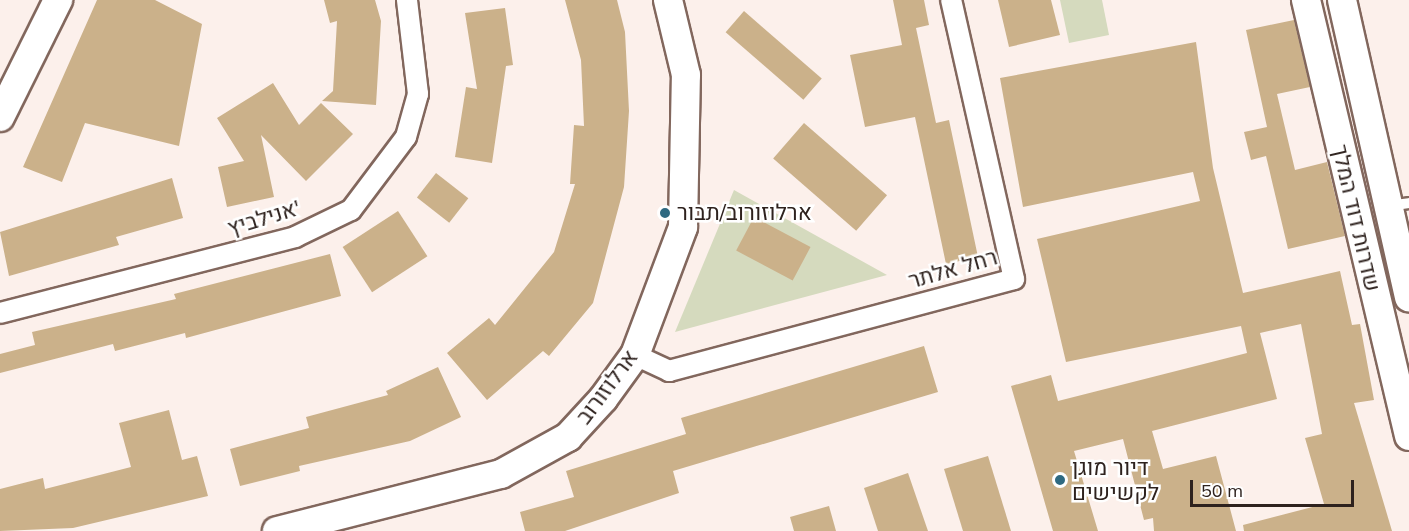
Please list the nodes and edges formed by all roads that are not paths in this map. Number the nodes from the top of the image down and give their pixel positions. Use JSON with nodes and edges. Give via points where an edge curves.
{"nodes":[{"id":1,"x":58,"y":0,"type":"edge"},
{"id":2,"x":407,"y":0,"type":"edge"},
{"id":3,"x":668,"y":0,"type":"edge"},
{"id":4,"x":951,"y":0,"type":"edge"},
{"id":5,"x":1342,"y":0,"type":"edge"},
{"id":6,"x":1309,"y":7,"type":"edge"},
{"id":7,"x":0,"y":117,"type":"edge"},
{"id":8,"x":1397,"y":205,"type":"edge"},
{"id":9,"x":1409,"y":298,"type":"edge"},
{"id":10,"x":0,"y":312,"type":"edge"},
{"id":11,"x":635,"y":355,"type":"junction"},
{"id":12,"x":1409,"y":436,"type":"edge"},
{"id":13,"x":316,"y":526,"type":"edge"},
{"id":14,"x":277,"y":531,"type":"edge"}],
"edges":[{"from":1,"to":7,"type":"street"},
{"from":2,"to":10,"type":"street","name":"אנילביץ'","via":[[418,94],[406,137],[351,210],[296,237]]},
{"from":3,"to":11,"type":"street","name":"ארלוזורוב","via":[[686,75],[683,227]]},
{"from":4,"to":11,"type":"street","name":"רחל אלתר","via":[[1014,279],[669,371]]},
{"from":5,"to":8,"type":"street","name":"שדרות דוד המלך"},
{"from":6,"to":12,"type":"street","name":"שדרות דוד המלך"},
{"from":8,"to":9,"type":"street","name":"שדרות דוד המלך"},
{"from":11,"to":13,"type":"street","name":"ארלוזורוב","via":[[568,437],[501,474]]},
{"from":13,"to":14,"type":"street","name":"ארלוזורוב"}]}
